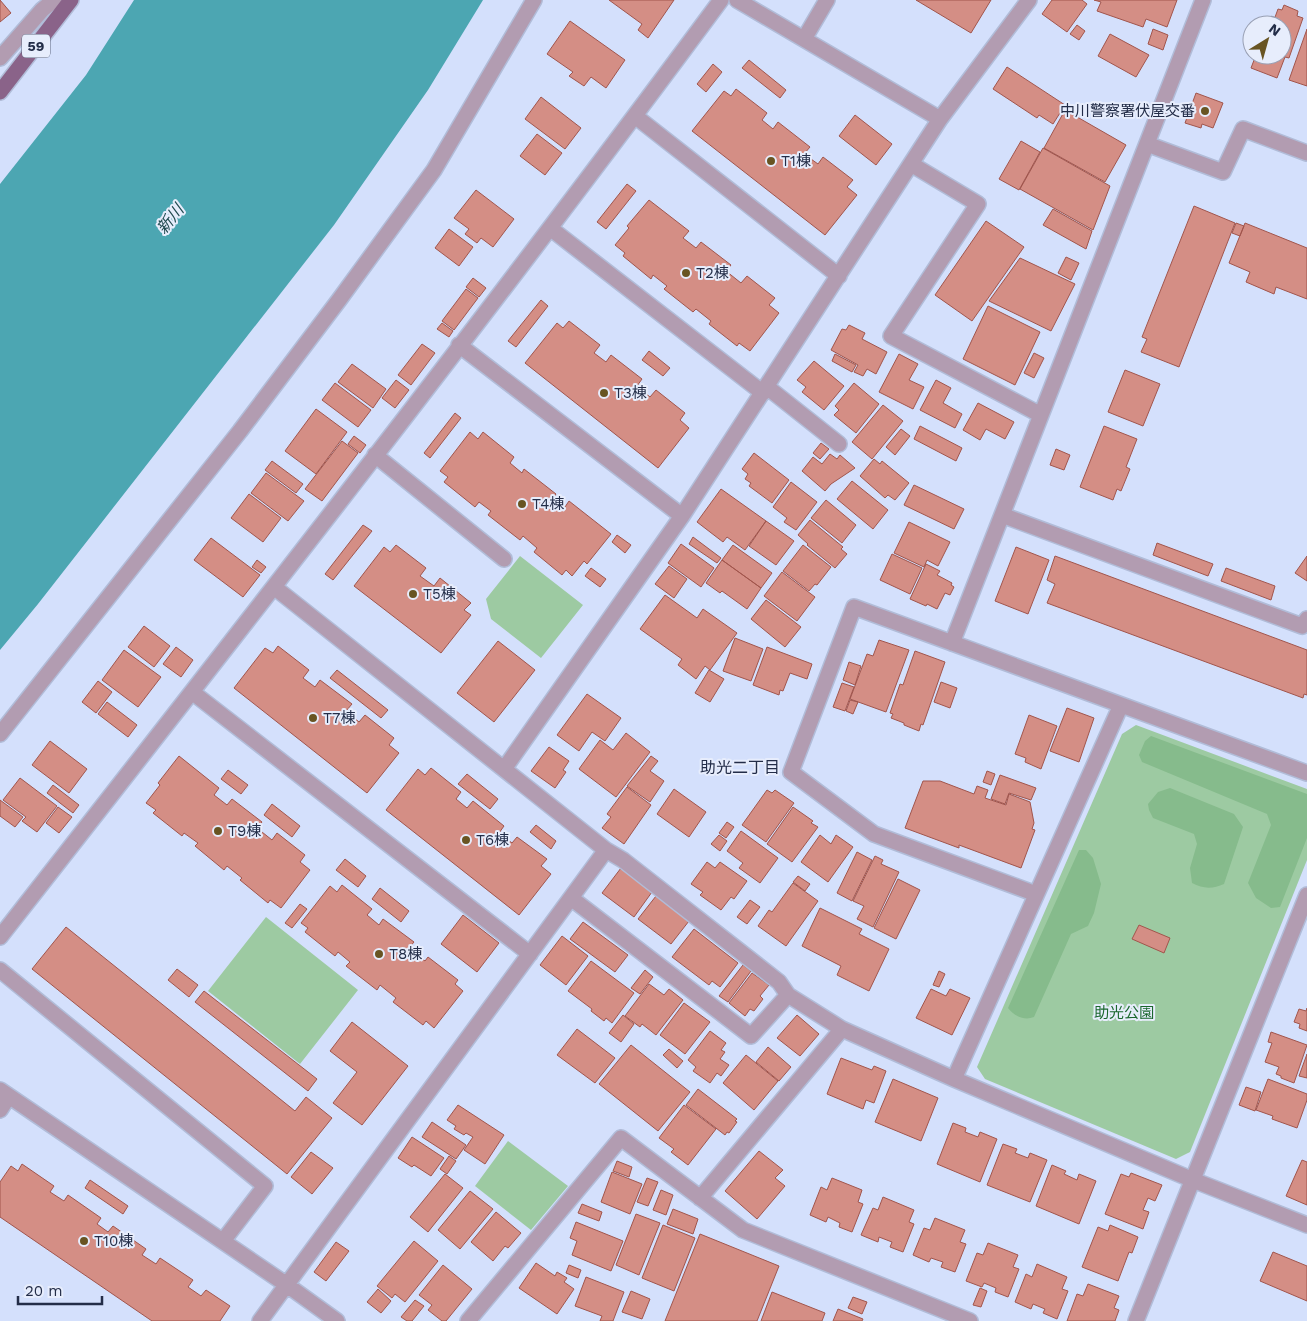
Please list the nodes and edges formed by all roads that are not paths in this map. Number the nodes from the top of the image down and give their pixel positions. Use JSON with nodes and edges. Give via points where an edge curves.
{"nodes":[{"id":1,"x":54,"y":0,"type":"edge"},
{"id":2,"x":71,"y":0,"type":"edge"},
{"id":3,"x":534,"y":0,"type":"edge"},
{"id":4,"x":722,"y":0,"type":"edge"},
{"id":5,"x":737,"y":0,"type":"edge"},
{"id":6,"x":827,"y":0,"type":"edge"},
{"id":7,"x":1028,"y":0,"type":"edge"},
{"id":8,"x":1203,"y":0,"type":"edge"},
{"id":9,"x":804,"y":39,"type":"junction"},
{"id":10,"x":0,"y":58,"type":"edge"},
{"id":11,"x":0,"y":92,"type":"edge"},
{"id":12,"x":635,"y":116,"type":"junction"},
{"id":13,"x":940,"y":119,"type":"junction"},
{"id":14,"x":1147,"y":144,"type":"junction"},
{"id":15,"x":1307,"y":153,"type":"edge"},
{"id":16,"x":911,"y":164,"type":"junction"},
{"id":17,"x":550,"y":228,"type":"junction"},
{"id":18,"x":839,"y":276,"type":"junction"},
{"id":19,"x":459,"y":346,"type":"junction"},
{"id":20,"x":765,"y":390,"type":"junction"},
{"id":21,"x":1041,"y":415,"type":"junction"},
{"id":22,"x":840,"y":444,"type":"dead end"},
{"id":23,"x":375,"y":455,"type":"junction"},
{"id":24,"x":1002,"y":515,"type":"junction"},
{"id":25,"x":682,"y":516,"type":"junction"},
{"id":26,"x":504,"y":559,"type":"dead end"},
{"id":27,"x":274,"y":587,"type":"junction"},
{"id":28,"x":1307,"y":619,"type":"edge"},
{"id":29,"x":952,"y":643,"type":"junction"},
{"id":30,"x":192,"y":692,"type":"junction"},
{"id":31,"x":1121,"y":705,"type":"junction"},
{"id":32,"x":0,"y":734,"type":"edge"},
{"id":33,"x":504,"y":770,"type":"junction"},
{"id":34,"x":1307,"y":773,"type":"edge"},
{"id":35,"x":606,"y":850,"type":"junction"},
{"id":36,"x":1036,"y":894,"type":"junction"},
{"id":37,"x":1307,"y":895,"type":"edge"},
{"id":38,"x":571,"y":898,"type":"junction"},
{"id":39,"x":0,"y":937,"type":"edge"},
{"id":40,"x":530,"y":954,"type":"junction"},
{"id":41,"x":0,"y":970,"type":"edge"},
{"id":42,"x":788,"y":995,"type":"junction"},
{"id":43,"x":842,"y":1029,"type":"junction"},
{"id":44,"x":954,"y":1079,"type":"junction"},
{"id":45,"x":5,"y":1093,"type":"edge"},
{"id":46,"x":0,"y":1110,"type":"edge"},
{"id":47,"x":1193,"y":1180,"type":"junction"},
{"id":48,"x":700,"y":1198,"type":"junction"},
{"id":49,"x":1307,"y":1225,"type":"edge"},
{"id":50,"x":223,"y":1241,"type":"junction"},
{"id":51,"x":287,"y":1285,"type":"junction"},
{"id":52,"x":260,"y":1321,"type":"edge"},
{"id":53,"x":337,"y":1321,"type":"edge"},
{"id":54,"x":468,"y":1321,"type":"edge"},
{"id":55,"x":970,"y":1321,"type":"edge"},
{"id":56,"x":1136,"y":1321,"type":"edge"}],
"edges":[{"from":1,"to":10,"type":"street"},
{"from":2,"to":11,"type":"main road","number":"59"},
{"from":3,"to":32,"type":"street","via":[[434,170],[340,300]]},
{"from":4,"to":12,"type":"street"},
{"from":5,"to":9,"type":"street"},
{"from":6,"to":9,"type":"street"},
{"from":7,"to":13,"type":"street"},
{"from":8,"to":14,"type":"street"},
{"from":9,"to":13,"type":"street"},
{"from":12,"to":17,"type":"street"},
{"from":12,"to":18,"type":"street"},
{"from":13,"to":16,"type":"street"},
{"from":14,"to":15,"type":"street","via":[[1223,172],[1243,129]]},
{"from":14,"to":21,"type":"street"},
{"from":16,"to":18,"type":"street"},
{"from":16,"to":21,"type":"street","via":[[978,204],[891,336]]},
{"from":17,"to":19,"type":"street"},
{"from":17,"to":20,"type":"street"},
{"from":18,"to":20,"type":"street"},
{"from":19,"to":23,"type":"street"},
{"from":19,"to":25,"type":"street"},
{"from":20,"to":22,"type":"street"},
{"from":20,"to":25,"type":"street"},
{"from":21,"to":24,"type":"street"},
{"from":23,"to":26,"type":"street"},
{"from":23,"to":27,"type":"street"},
{"from":24,"to":28,"type":"street","via":[[1302,626]]},
{"from":24,"to":29,"type":"street"},
{"from":25,"to":33,"type":"street"},
{"from":27,"to":30,"type":"street"},
{"from":27,"to":33,"type":"street"},
{"from":29,"to":31,"type":"street"},
{"from":29,"to":36,"type":"street","via":[[854,608],[791,772],[874,834]]},
{"from":30,"to":39,"type":"street"},
{"from":30,"to":40,"type":"street"},
{"from":31,"to":34,"type":"street"},
{"from":31,"to":36,"type":"street"},
{"from":33,"to":35,"type":"street"},
{"from":35,"to":38,"type":"street"},
{"from":35,"to":42,"type":"street","via":[[779,982]]},
{"from":36,"to":44,"type":"street"},
{"from":37,"to":47,"type":"street"},
{"from":38,"to":40,"type":"street"},
{"from":38,"to":42,"type":"street","via":[[751,1036]]},
{"from":40,"to":51,"type":"street"},
{"from":41,"to":50,"type":"street","via":[[265,1186]]},
{"from":42,"to":43,"type":"street"},
{"from":43,"to":44,"type":"street"},
{"from":43,"to":48,"type":"street"},
{"from":44,"to":47,"type":"street"},
{"from":45,"to":46,"type":"street"},
{"from":45,"to":50,"type":"street"},
{"from":47,"to":49,"type":"street"},
{"from":47,"to":56,"type":"street"},
{"from":48,"to":54,"type":"street","via":[[622,1138]]},
{"from":48,"to":55,"type":"street","via":[[742,1230]]},
{"from":50,"to":51,"type":"street"},
{"from":51,"to":52,"type":"street"},
{"from":51,"to":53,"type":"street"}]}
